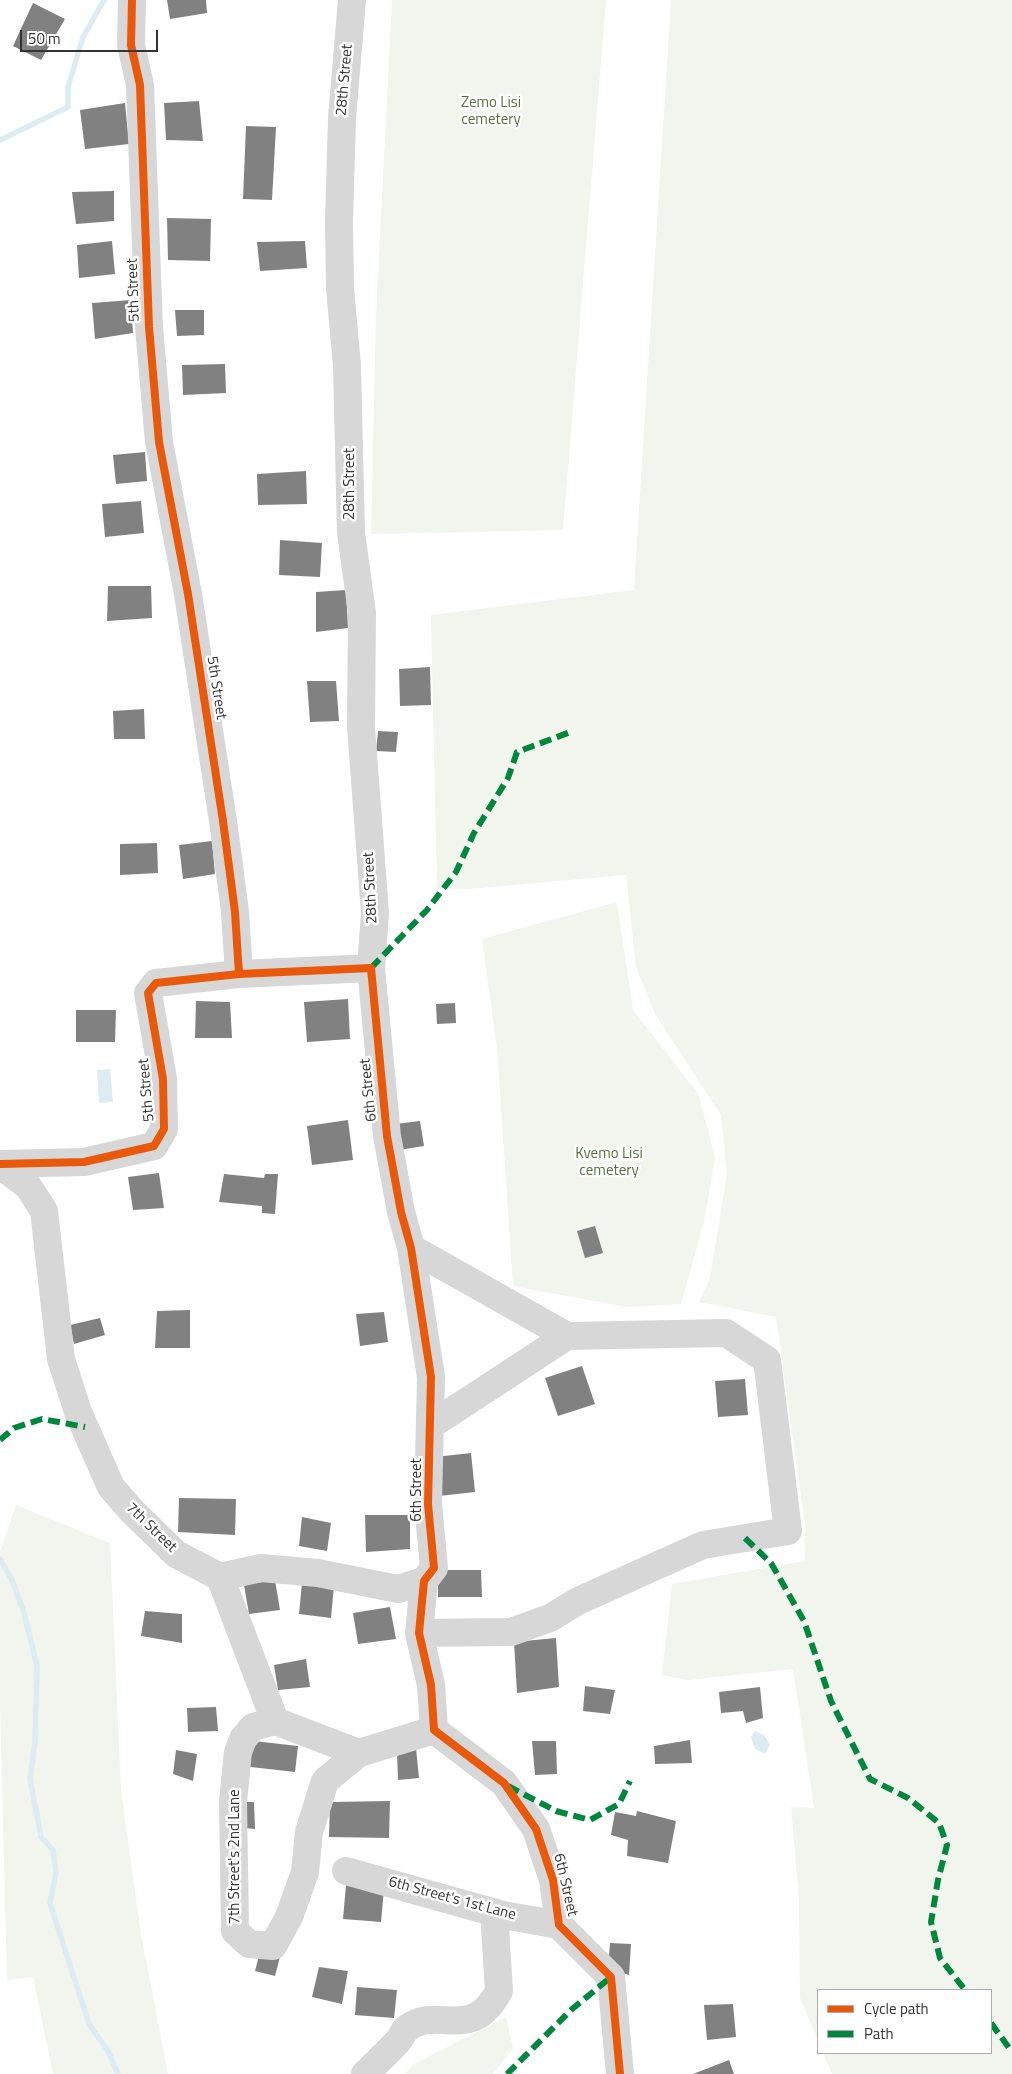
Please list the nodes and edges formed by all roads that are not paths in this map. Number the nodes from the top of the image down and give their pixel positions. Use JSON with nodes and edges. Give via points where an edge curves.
{"nodes":[{"id":1,"x":132,"y":0,"type":"edge"},
{"id":2,"x":352,"y":0,"type":"edge"},
{"id":3,"x":371,"y":968,"type":"junction"},
{"id":4,"x":239,"y":974,"type":"junction"},
{"id":5,"x":0,"y":1165,"type":"edge"},
{"id":6,"x":411,"y":1248,"type":"junction"},
{"id":7,"x":567,"y":1336,"type":"junction"},
{"id":8,"x":431,"y":1425,"type":"junction"},
{"id":9,"x":220,"y":1577,"type":"junction"},
{"id":10,"x":424,"y":1581,"type":"junction"},
{"id":11,"x":419,"y":1633,"type":"junction"},
{"id":12,"x":275,"y":1721,"type":"junction"},
{"id":13,"x":434,"y":1730,"type":"junction"},
{"id":14,"x":359,"y":1753,"type":"junction"},
{"id":15,"x":346,"y":1871,"type":"dead end"},
{"id":16,"x":494,"y":1912,"type":"junction"},
{"id":17,"x":560,"y":1925,"type":"junction"},
{"id":18,"x":365,"y":2074,"type":"edge"},
{"id":19,"x":620,"y":2074,"type":"edge"}],
"edges":[{"from":1,"to":4,"type":"street","name":"5th Street","via":[[131,45],[140,85],[149,327],[159,442],[188,594],[223,821]]},
{"from":2,"to":3,"type":"street","name":"28th Street","via":[[342,118],[340,288],[347,366],[351,533],[362,613],[361,727],[374,913]]},
{"from":3,"to":4,"type":"street"},
{"from":3,"to":6,"type":"street","name":"6th Street","via":[[387,1136]]},
{"from":4,"to":5,"type":"street","name":"5th Street","via":[[156,984],[148,993],[163,1079],[164,1129],[154,1146],[84,1162]]},
{"from":5,"to":9,"type":"street","name":"7th Street","via":[[28,1186],[44,1211],[61,1359],[78,1412],[111,1487],[176,1554]]},
{"from":6,"to":7,"type":"street"},
{"from":6,"to":8,"type":"street","name":"6th Street","via":[[431,1377]]},
{"from":7,"to":8,"type":"street"},
{"from":7,"to":11,"type":"street","via":[[726,1333],[767,1360],[788,1531],[703,1545],[578,1601],[550,1618],[511,1632]]},
{"from":8,"to":10,"type":"street","name":"6th Street","via":[[428,1504],[434,1568]]},
{"from":9,"to":10,"type":"street","via":[[261,1568],[318,1573],[398,1588]]},
{"from":9,"to":12,"type":"street"},
{"from":10,"to":11,"type":"street","name":"6th Street"},
{"from":11,"to":13,"type":"street","name":"6th Street","via":[[431,1685]]},
{"from":12,"to":14,"type":"street"},
{"from":12,"to":14,"type":"street","name":"7th Street's 2nd Lane","via":[[253,1727],[242,1739],[238,1752],[233,1801],[235,1931],[248,1944],[273,1946],[289,1917],[305,1872],[309,1832],[325,1780]]},
{"from":13,"to":14,"type":"street"},
{"from":13,"to":17,"type":"street","name":"6th Street","via":[[504,1783],[536,1829],[553,1880]]},
{"from":15,"to":16,"type":"street","name":"6th Street's 1st Lane"},
{"from":16,"to":17,"type":"street","name":"6th Street's 1st Lane"},
{"from":16,"to":18,"type":"street","via":[[499,1991],[493,2002],[486,2010],[460,2022],[423,2020],[405,2029],[399,2040]]},
{"from":17,"to":19,"type":"street","name":"6th Street","via":[[610,1977]]}]}
